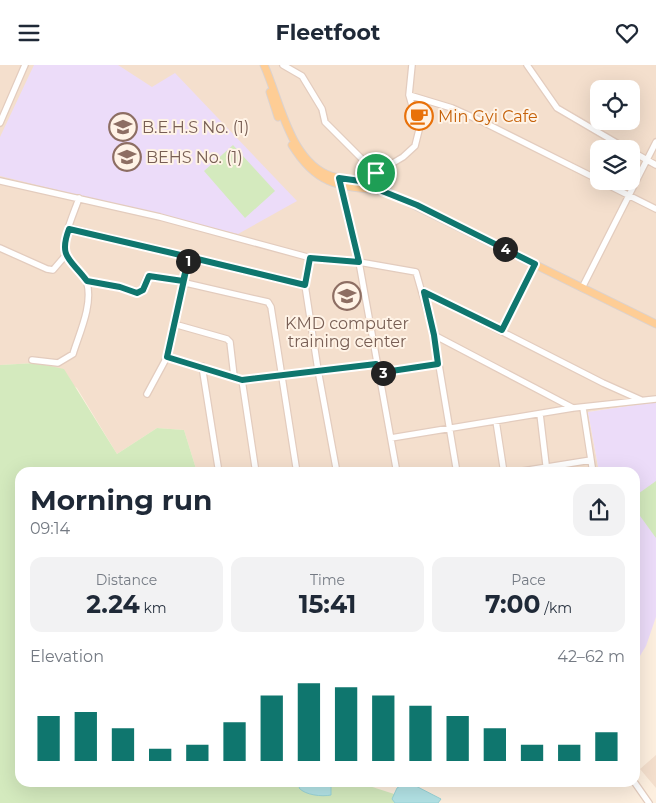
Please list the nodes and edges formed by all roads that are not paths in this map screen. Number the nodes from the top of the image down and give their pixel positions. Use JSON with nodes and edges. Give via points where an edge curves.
{"nodes":[{"id":1,"x":25,"y":65,"type":"edge"},
{"id":2,"x":260,"y":65,"type":"edge"},
{"id":3,"x":264,"y":65,"type":"edge"},
{"id":4,"x":284,"y":65,"type":"edge"},
{"id":5,"x":412,"y":65,"type":"edge"},
{"id":6,"x":527,"y":65,"type":"edge"},
{"id":7,"x":409,"y":95,"type":"junction"},
{"id":8,"x":0,"y":123,"type":"edge"},
{"id":9,"x":612,"y":140,"type":"edge"},
{"id":10,"x":656,"y":141,"type":"edge"},
{"id":11,"x":640,"y":156,"type":"edge"},
{"id":12,"x":646,"y":160,"type":"junction"},
{"id":13,"x":656,"y":165,"type":"edge"},
{"id":14,"x":376,"y":173,"type":"junction"},
{"id":15,"x":590,"y":176,"type":"edge"},
{"id":16,"x":0,"y":181,"type":"edge"},
{"id":17,"x":340,"y":181,"type":"junction"},
{"id":18,"x":360,"y":181,"type":"junction"},
{"id":19,"x":618,"y":190,"type":"edge"},
{"id":20,"x":382,"y":191,"type":"junction"},
{"id":21,"x":630,"y":196,"type":"junction"},
{"id":22,"x":80,"y":198,"type":"junction"},
{"id":23,"x":656,"y":209,"type":"edge"},
{"id":24,"x":69,"y":229,"type":"junction"},
{"id":25,"x":0,"y":248,"type":"edge"},
{"id":26,"x":65,"y":256,"type":"junction"},
{"id":27,"x":189,"y":257,"type":"junction"},
{"id":28,"x":310,"y":258,"type":"junction"},
{"id":29,"x":359,"y":262,"type":"junction"},
{"id":30,"x":535,"y":264,"type":"junction"},
{"id":31,"x":87,"y":281,"type":"junction"},
{"id":32,"x":183,"y":281,"type":"junction"},
{"id":33,"x":305,"y":285,"type":"junction"},
{"id":34,"x":582,"y":288,"type":"junction"},
{"id":35,"x":424,"y":292,"type":"junction"},
{"id":36,"x":174,"y":324,"type":"junction"},
{"id":37,"x":656,"y":324,"type":"edge"},
{"id":38,"x":502,"y":330,"type":"junction"},
{"id":39,"x":434,"y":335,"type":"junction"},
{"id":40,"x":167,"y":357,"type":"junction"},
{"id":41,"x":32,"y":360,"type":"dead end"},
{"id":42,"x":376,"y":364,"type":"junction"},
{"id":43,"x":438,"y":364,"type":"junction"},
{"id":44,"x":202,"y":366,"type":"junction"},
{"id":45,"x":318,"y":370,"type":"junction"},
{"id":46,"x":378,"y":373,"type":"junction"},
{"id":47,"x":234,"y":376,"type":"junction"},
{"id":48,"x":281,"y":377,"type":"junction"},
{"id":49,"x":242,"y":380,"type":"junction"},
{"id":50,"x":147,"y":394,"type":"dead end"},
{"id":51,"x":656,"y":399,"type":"edge"},
{"id":52,"x":642,"y":400,"type":"junction"},
{"id":53,"x":573,"y":408,"type":"junction"},
{"id":54,"x":583,"y":408,"type":"junction"},
{"id":55,"x":540,"y":414,"type":"junction"},
{"id":56,"x":496,"y":421,"type":"junction"},
{"id":57,"x":450,"y":428,"type":"junction"},
{"id":58,"x":391,"y":438,"type":"junction"},
{"id":59,"x":591,"y":460,"type":"junction"},
{"id":60,"x":219,"y":467,"type":"edge"},
{"id":61,"x":255,"y":467,"type":"edge"},
{"id":62,"x":296,"y":467,"type":"edge"},
{"id":63,"x":336,"y":467,"type":"edge"},
{"id":64,"x":396,"y":467,"type":"edge"},
{"id":65,"x":456,"y":467,"type":"edge"},
{"id":66,"x":503,"y":467,"type":"edge"},
{"id":67,"x":546,"y":467,"type":"edge"},
{"id":68,"x":556,"y":467,"type":"edge"},
{"id":69,"x":592,"y":467,"type":"edge"},
{"id":70,"x":638,"y":787,"type":"edge"},
{"id":71,"x":649,"y":803,"type":"edge"}],
"edges":[{"from":1,"to":8,"type":"street"},
{"from":2,"to":17,"type":"main road","via":[[284,130],[298,153],[318,177],[330,183]]},
{"from":3,"to":17,"type":"main road","via":[[288,129],[301,150],[322,172]]},
{"from":4,"to":14,"type":"street","via":[[302,76],[322,109],[325,122]]},
{"from":5,"to":7,"type":"street"},
{"from":6,"to":9,"type":"street","via":[[557,108]]},
{"from":7,"to":14,"type":"street","via":[[419,129],[415,146]]},
{"from":7,"to":15,"type":"street","via":[[474,117]]},
{"from":10,"to":12,"type":"street"},
{"from":11,"to":12,"type":"street"},
{"from":12,"to":13,"type":"street"},
{"from":12,"to":21,"type":"street"},
{"from":14,"to":18,"type":"street"},
{"from":14,"to":20,"type":"street"},
{"from":16,"to":22,"type":"street"},
{"from":17,"to":18,"type":"main road"},
{"from":17,"to":20,"type":"main road"},
{"from":17,"to":29,"type":"street"},
{"from":18,"to":20,"type":"main road"},
{"from":19,"to":21,"type":"street"},
{"from":20,"to":30,"type":"main road"},
{"from":21,"to":23,"type":"street"},
{"from":21,"to":34,"type":"street"},
{"from":22,"to":24,"type":"street"},
{"from":22,"to":28,"type":"street"},
{"from":24,"to":26,"type":"street","via":[[64,242]]},
{"from":24,"to":27,"type":"street"},
{"from":25,"to":26,"type":"street","via":[[47,269],[52,269]]},
{"from":26,"to":31,"type":"street"},
{"from":27,"to":32,"type":"street"},
{"from":27,"to":33,"type":"street"},
{"from":28,"to":29,"type":"street"},
{"from":28,"to":33,"type":"street"},
{"from":29,"to":35,"type":"street","via":[[416,272]]},
{"from":29,"to":42,"type":"street"},
{"from":30,"to":34,"type":"main road"},
{"from":30,"to":38,"type":"street"},
{"from":31,"to":32,"type":"street","via":[[137,293],[143,290],[149,276]]},
{"from":31,"to":41,"type":"street","via":[[89,294],[73,354],[58,363]]},
{"from":32,"to":36,"type":"street"},
{"from":32,"to":48,"type":"street","via":[[270,304]]},
{"from":33,"to":45,"type":"street"},
{"from":34,"to":37,"type":"main road"},
{"from":35,"to":38,"type":"street"},
{"from":35,"to":39,"type":"street"},
{"from":36,"to":40,"type":"street"},
{"from":36,"to":47,"type":"street","via":[[227,339]]},
{"from":38,"to":52,"type":"street"},
{"from":39,"to":43,"type":"street"},
{"from":39,"to":53,"type":"street"},
{"from":40,"to":44,"type":"street"},
{"from":40,"to":50,"type":"street"},
{"from":42,"to":45,"type":"street"},
{"from":42,"to":46,"type":"street"},
{"from":43,"to":46,"type":"street"},
{"from":43,"to":57,"type":"street"},
{"from":44,"to":47,"type":"street"},
{"from":44,"to":60,"type":"street"},
{"from":45,"to":48,"type":"street"},
{"from":45,"to":63,"type":"street"},
{"from":46,"to":58,"type":"street"},
{"from":47,"to":49,"type":"street"},
{"from":48,"to":49,"type":"street"},
{"from":48,"to":62,"type":"street"},
{"from":49,"to":61,"type":"street"},
{"from":51,"to":52,"type":"street"},
{"from":52,"to":54,"type":"street"},
{"from":53,"to":54,"type":"street"},
{"from":53,"to":55,"type":"street"},
{"from":54,"to":59,"type":"street"},
{"from":55,"to":56,"type":"street"},
{"from":55,"to":67,"type":"street"},
{"from":56,"to":57,"type":"street"},
{"from":56,"to":66,"type":"street"},
{"from":57,"to":58,"type":"street"},
{"from":57,"to":65,"type":"street"},
{"from":58,"to":64,"type":"street"},
{"from":59,"to":68,"type":"street"},
{"from":59,"to":69,"type":"street"},
{"from":70,"to":71,"type":"street"}]}
